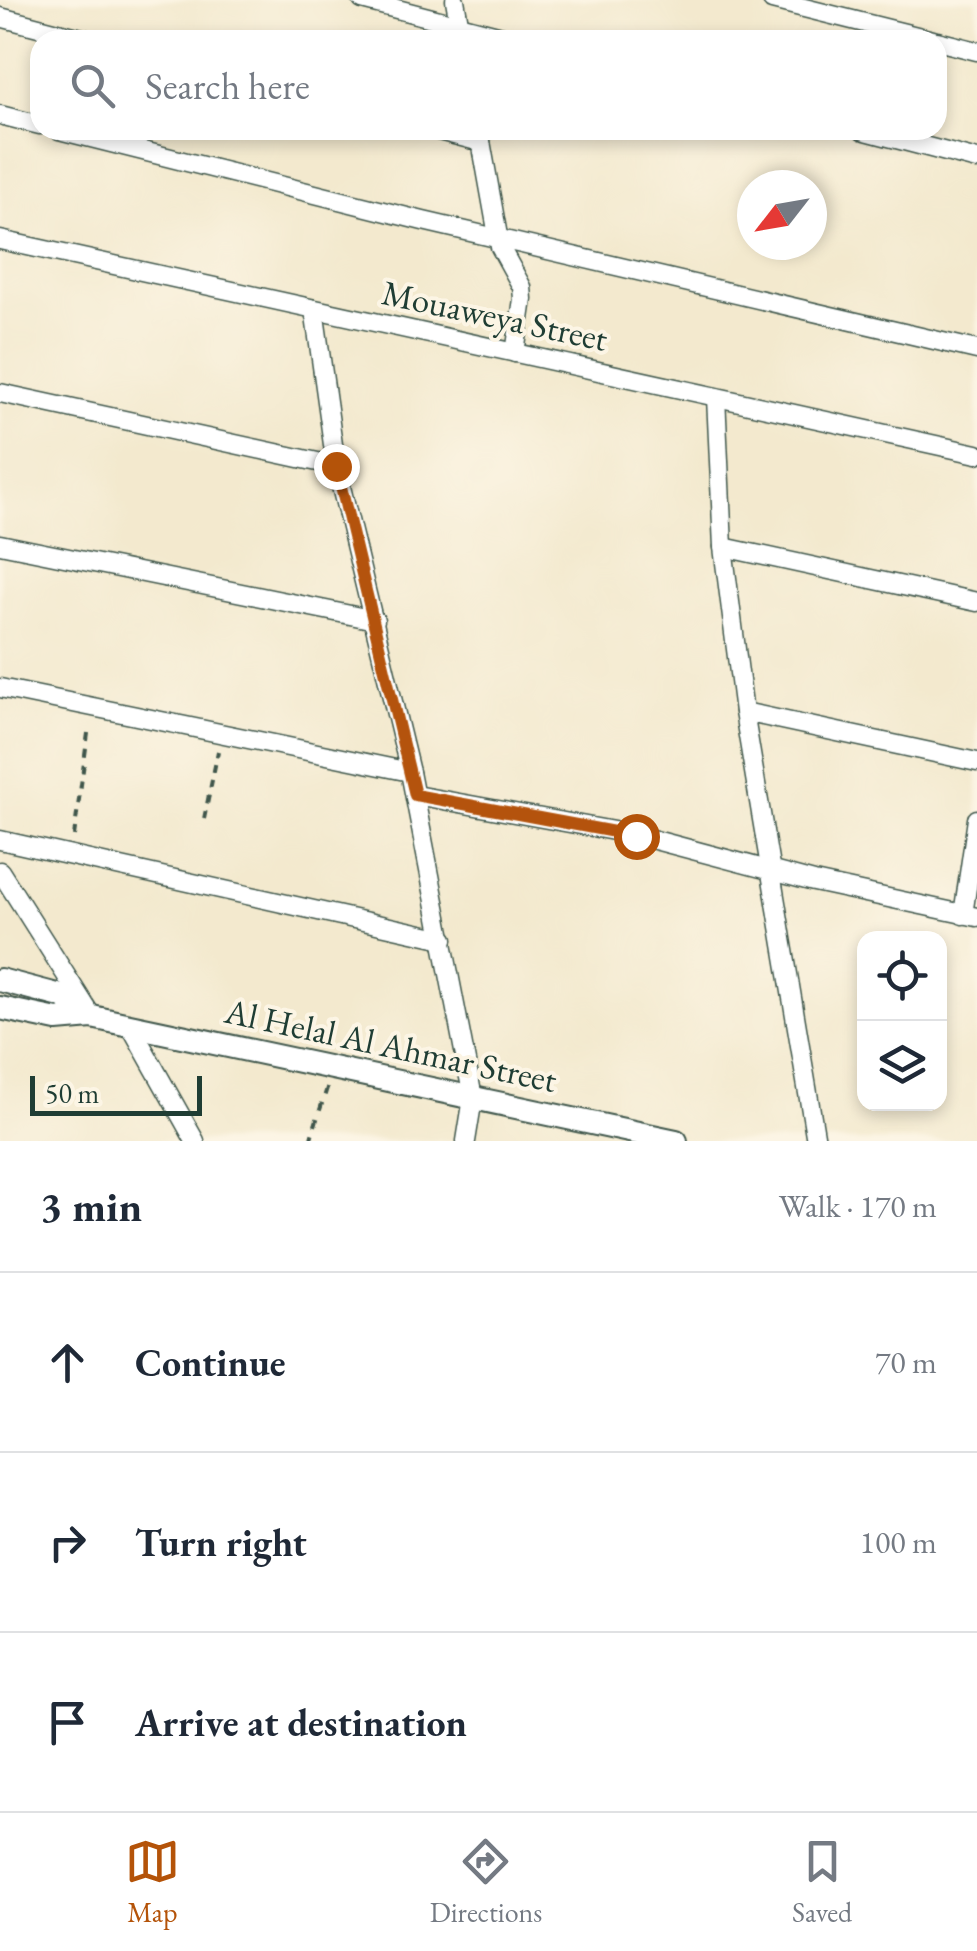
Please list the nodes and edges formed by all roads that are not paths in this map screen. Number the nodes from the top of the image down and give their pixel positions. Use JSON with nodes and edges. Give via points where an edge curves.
{"nodes":[{"id":1,"x":362,"y":0,"type":"edge"},
{"id":2,"x":455,"y":0,"type":"edge"},
{"id":3,"x":772,"y":0,"type":"edge"},
{"id":4,"x":0,"y":17,"type":"edge"},
{"id":5,"x":50,"y":30,"type":"edge"},
{"id":6,"x":452,"y":30,"type":"edge"},
{"id":7,"x":460,"y":30,"type":"edge"},
{"id":8,"x":894,"y":30,"type":"edge"},
{"id":9,"x":947,"y":43,"type":"edge"},
{"id":10,"x":977,"y":50,"type":"edge"},
{"id":11,"x":0,"y":115,"type":"edge"},
{"id":12,"x":30,"y":122,"type":"edge"},
{"id":13,"x":99,"y":140,"type":"edge"},
{"id":14,"x":481,"y":140,"type":"edge"},
{"id":15,"x":900,"y":140,"type":"edge"},
{"id":16,"x":977,"y":160,"type":"edge"},
{"id":17,"x":498,"y":237,"type":"junction"},
{"id":18,"x":0,"y":240,"type":"edge"},
{"id":19,"x":314,"y":309,"type":"junction"},
{"id":20,"x":977,"y":350,"type":"edge"},
{"id":21,"x":515,"y":352,"type":"junction"},
{"id":22,"x":0,"y":394,"type":"edge"},
{"id":23,"x":716,"y":397,"type":"junction"},
{"id":24,"x":977,"y":454,"type":"edge"},
{"id":25,"x":336,"y":466,"type":"junction"},
{"id":26,"x":0,"y":544,"type":"edge"},
{"id":27,"x":722,"y":547,"type":"junction"},
{"id":28,"x":977,"y":602,"type":"edge"},
{"id":29,"x":376,"y":620,"type":"junction"},
{"id":30,"x":0,"y":688,"type":"edge"},
{"id":31,"x":744,"y":712,"type":"junction"},
{"id":32,"x":977,"y":762,"type":"edge"},
{"id":33,"x":410,"y":772,"type":"junction"},
{"id":34,"x":415,"y":795,"type":"junction"},
{"id":35,"x":977,"y":819,"type":"edge"},
{"id":36,"x":0,"y":840,"type":"edge"},
{"id":37,"x":770,"y":870,"type":"junction"},
{"id":38,"x":0,"y":871,"type":"edge"},
{"id":39,"x":970,"y":916,"type":"edge"},
{"id":40,"x":444,"y":939,"type":"junction"},
{"id":41,"x":0,"y":980,"type":"edge"},
{"id":42,"x":0,"y":1008,"type":"edge"},
{"id":43,"x":92,"y":1017,"type":"junction"},
{"id":44,"x":130,"y":1025,"type":"junction"},
{"id":45,"x":473,"y":1098,"type":"junction"},
{"id":46,"x":195,"y":1141,"type":"edge"},
{"id":47,"x":466,"y":1141,"type":"edge"},
{"id":48,"x":676,"y":1141,"type":"edge"},
{"id":49,"x":816,"y":1141,"type":"edge"}],
"edges":[{"from":1,"to":6,"type":"street"},
{"from":2,"to":7,"type":"street"},
{"from":3,"to":8,"type":"street"},
{"from":4,"to":5,"type":"street"},
{"from":9,"to":10,"type":"street"},
{"from":11,"to":12,"type":"street"},
{"from":13,"to":17,"type":"street"},
{"from":14,"to":17,"type":"street"},
{"from":15,"to":16,"type":"street"},
{"from":17,"to":20,"type":"street"},
{"from":17,"to":21,"type":"street","via":[[522,286]]},
{"from":18,"to":19,"type":"street","name":"Mouaweya Street"},
{"from":19,"to":21,"type":"street","name":"Mouaweya Street"},
{"from":19,"to":25,"type":"street"},
{"from":21,"to":23,"type":"street","name":"Mouaweya Street"},
{"from":22,"to":25,"type":"street"},
{"from":23,"to":24,"type":"street","name":"Mouaweya Street"},
{"from":23,"to":27,"type":"street"},
{"from":25,"to":29,"type":"street"},
{"from":26,"to":29,"type":"street"},
{"from":27,"to":28,"type":"street"},
{"from":27,"to":31,"type":"street"},
{"from":29,"to":33,"type":"street"},
{"from":30,"to":33,"type":"street"},
{"from":31,"to":32,"type":"street"},
{"from":31,"to":37,"type":"street"},
{"from":33,"to":34,"type":"street"},
{"from":34,"to":37,"type":"street","via":[[636,836]]},
{"from":34,"to":40,"type":"street"},
{"from":35,"to":39,"type":"street"},
{"from":36,"to":40,"type":"street"},
{"from":37,"to":39,"type":"street"},
{"from":37,"to":49,"type":"street"},
{"from":38,"to":43,"type":"street"},
{"from":40,"to":45,"type":"street"},
{"from":41,"to":43,"type":"street","name":"Al Helal Al Ahmar Street","via":[[60,996]]},
{"from":42,"to":43,"type":"street","name":"Al Helal Al Ahmar Street","via":[[57,1020]]},
{"from":43,"to":44,"type":"street","name":"Al Helal Al Ahmar Street"},
{"from":44,"to":45,"type":"street","name":"Al Helal Al Ahmar Street"},
{"from":44,"to":46,"type":"street"},
{"from":45,"to":47,"type":"street"},
{"from":45,"to":48,"type":"street","name":"Al Helal Al Ahmar Street"}]}
